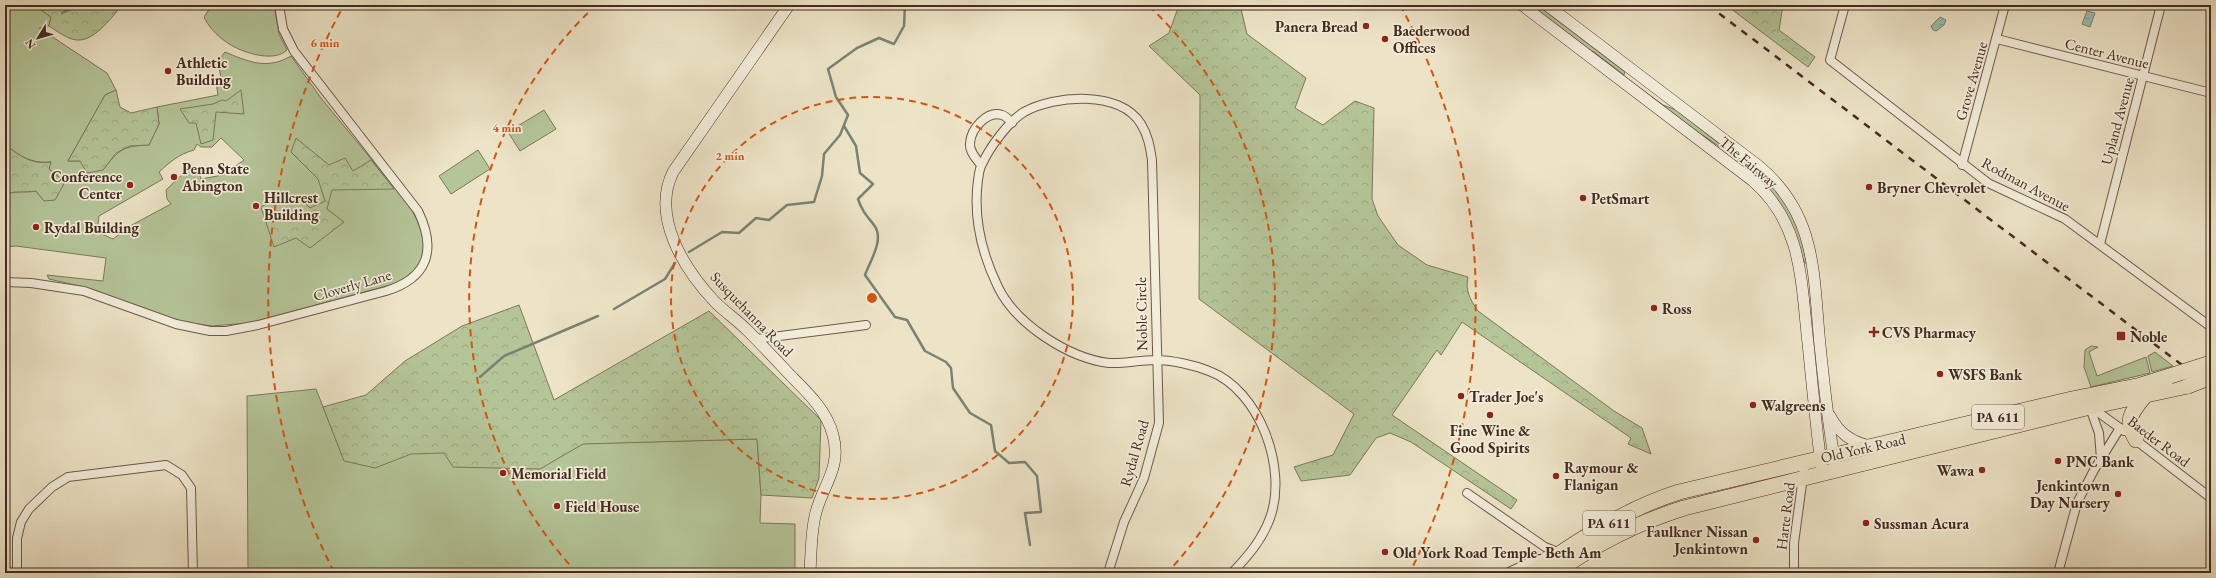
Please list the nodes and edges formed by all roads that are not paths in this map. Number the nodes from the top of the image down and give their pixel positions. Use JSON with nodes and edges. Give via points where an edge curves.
{"nodes":[{"id":1,"x":279,"y":5,"type":"edge"},
{"id":2,"x":789,"y":5,"type":"edge"},
{"id":3,"x":1522,"y":5,"type":"edge"},
{"id":4,"x":1547,"y":5,"type":"edge"},
{"id":5,"x":1845,"y":5,"type":"edge"},
{"id":6,"x":2005,"y":5,"type":"edge"},
{"id":7,"x":2162,"y":5,"type":"edge"},
{"id":8,"x":1997,"y":39,"type":"junction"},
{"id":9,"x":2143,"y":76,"type":"junction"},
{"id":10,"x":2211,"y":93,"type":"edge"},
{"id":11,"x":1012,"y":123,"type":"junction"},
{"id":12,"x":1734,"y":148,"type":"junction"},
{"id":13,"x":1725,"y":160,"type":"junction"},
{"id":14,"x":981,"y":165,"type":"junction"},
{"id":15,"x":1962,"y":165,"type":"junction"},
{"id":16,"x":2100,"y":244,"type":"junction"},
{"id":17,"x":5,"y":282,"type":"edge"},
{"id":18,"x":866,"y":325,"type":"dead end"},
{"id":19,"x":2211,"y":328,"type":"edge"},
{"id":20,"x":756,"y":339,"type":"junction"},
{"id":21,"x":1156,"y":360,"type":"junction"},
{"id":22,"x":2211,"y":363,"type":"edge"},
{"id":23,"x":2211,"y":377,"type":"edge"},
{"id":24,"x":2173,"y":383,"type":"junction"},
{"id":25,"x":2144,"y":397,"type":"junction"},
{"id":26,"x":2088,"y":402,"type":"junction"},
{"id":27,"x":1827,"y":406,"type":"junction"},
{"id":28,"x":2120,"y":428,"type":"junction"},
{"id":29,"x":2136,"y":440,"type":"junction"},
{"id":30,"x":1873,"y":446,"type":"junction"},
{"id":31,"x":1827,"y":457,"type":"junction"},
{"id":32,"x":2101,"y":459,"type":"junction"},
{"id":33,"x":1805,"y":462,"type":"junction"},
{"id":34,"x":1829,"y":472,"type":"junction"},
{"id":35,"x":1803,"y":479,"type":"junction"},
{"id":36,"x":1467,"y":493,"type":"dead end"},
{"id":37,"x":2211,"y":498,"type":"edge"},
{"id":38,"x":1560,"y":553,"type":"junction"},
{"id":39,"x":16,"y":573,"type":"edge"},
{"id":40,"x":193,"y":573,"type":"edge"},
{"id":41,"x":810,"y":573,"type":"edge"},
{"id":42,"x":1108,"y":573,"type":"edge"},
{"id":43,"x":1232,"y":573,"type":"edge"},
{"id":44,"x":1507,"y":573,"type":"edge"},
{"id":45,"x":1531,"y":573,"type":"edge"},
{"id":46,"x":1555,"y":573,"type":"edge"},
{"id":47,"x":1794,"y":573,"type":"edge"},
{"id":48,"x":2058,"y":573,"type":"edge"}],
"edges":[{"from":1,"to":17,"type":"street","name":"Cloverly Lane","via":[[283,29],[294,51],[418,211],[428,234],[429,248],[417,275],[400,287],[258,326],[226,331],[193,329],[84,291]]},
{"from":2,"to":20,"type":"main road","name":"Susquehanna Road","via":[[680,161],[668,182],[665,195],[666,217],[675,244],[694,275],[717,303]]},
{"from":3,"to":13,"type":"main road","name":"The Fairway"},
{"from":4,"to":12,"type":"main road","name":"The Fairway"},
{"from":5,"to":15,"type":"street","name":"Rodman Avenue","via":[[1830,60]]},
{"from":6,"to":8,"type":"street","name":"Grove Avenue"},
{"from":7,"to":9,"type":"street","name":"Upland Avenue"},
{"from":8,"to":9,"type":"street","name":"Center Avenue"},
{"from":8,"to":15,"type":"street","name":"Grove Avenue"},
{"from":9,"to":10,"type":"street","name":"Center Avenue"},
{"from":9,"to":16,"type":"street","name":"Upland Avenue"},
{"from":11,"to":14,"type":"street","name":"Noble Circle"},
{"from":11,"to":14,"type":"street","via":[[1003,115],[994,114],[983,120],[974,130],[970,143],[974,156]]},
{"from":11,"to":21,"type":"street","name":"Noble Circle","via":[[1024,112],[1054,101],[1071,99],[1108,101],[1125,109],[1140,122],[1149,140],[1152,160]]},
{"from":12,"to":13,"type":"main road"},
{"from":12,"to":27,"type":"main road","name":"The Fairway","via":[[1781,186],[1806,232],[1815,282]]},
{"from":13,"to":31,"type":"main road","name":"The Fairway","via":[[1772,199],[1793,240],[1804,297]]},
{"from":14,"to":21,"type":"street","name":"Noble Circle","via":[[976,208],[980,237],[999,288],[1009,304],[1041,335],[1063,348],[1108,363]]},
{"from":15,"to":16,"type":"street","name":"Rodman Avenue","via":[[1988,183],[2064,219]]},
{"from":16,"to":19,"type":"street","name":"Rodman Avenue"},
{"from":18,"to":20,"type":"street"},
{"from":20,"to":41,"type":"main road","name":"Susquehanna Road","via":[[820,408],[833,434],[836,460],[816,515]]},
{"from":21,"to":42,"type":"street","name":"Rydal Road","via":[[1159,423],[1144,478],[1124,522]]},
{"from":21,"to":43,"type":"street","via":[[1209,371],[1228,380],[1252,406],[1267,435],[1276,480],[1271,517],[1256,548]]},
{"from":22,"to":24,"type":"highway","name":"Old York Road","number":"PA 611","bridge":true},
{"from":23,"to":24,"type":"highway","name":"Old York Road","number":"PA 611","bridge":true},
{"from":24,"to":25,"type":"highway","name":"Old York Road","number":"PA 611"},
{"from":24,"to":26,"type":"highway","name":"Old York Road","number":"PA 611","via":[[2141,385]]},
{"from":25,"to":26,"type":"highway","name":"Old York Road","number":"PA 611"},
{"from":25,"to":29,"type":"highway","via":[[2134,409],[2129,421],[2130,431]]},
{"from":26,"to":28,"type":"street","name":"Baeder Road"},
{"from":26,"to":30,"type":"highway","name":"Old York Road","number":"PA 611"},
{"from":26,"to":32,"type":"street","via":[[2099,433]]},
{"from":26,"to":34,"type":"highway","name":"Old York Road","number":"PA 611"},
{"from":27,"to":30,"type":"main road","via":[[1841,432],[1851,440]]},
{"from":27,"to":31,"type":"main road","name":"The Fairway"},
{"from":28,"to":29,"type":"street","name":"Baeder Road"},
{"from":28,"to":32,"type":"street"},
{"from":29,"to":37,"type":"street","name":"Baeder Road"},
{"from":30,"to":31,"type":"highway","name":"Old York Road","number":"PA 611"},
{"from":31,"to":33,"type":"highway","name":"Old York Road","number":"PA 611"},
{"from":31,"to":34,"type":"main road","name":"The Fairway"},
{"from":32,"to":48,"type":"street","via":[[2077,502]]},
{"from":33,"to":35,"type":"street","name":"Harte Road"},
{"from":33,"to":38,"type":"highway","name":"Old York Road","number":"PA 611","via":[[1660,498],[1621,516]]},
{"from":34,"to":35,"type":"highway","name":"Old York Road","number":"PA 611"},
{"from":35,"to":46,"type":"highway","name":"Old York Road","number":"PA 611","via":[[1684,508],[1651,519],[1591,548]]},
{"from":35,"to":47,"type":"street","name":"Harte Road","via":[[1794,543]]},
{"from":36,"to":38,"type":"street","via":[[1545,547]]},
{"from":38,"to":44,"type":"street","via":[[1538,558]]},
{"from":38,"to":45,"type":"highway","name":"Old York Road","number":"PA 611"},
{"from":39,"to":40,"type":"street","via":[[17,538],[22,522],[29,509],[52,487],[68,477],[166,465],[182,475],[191,488]]}]}
